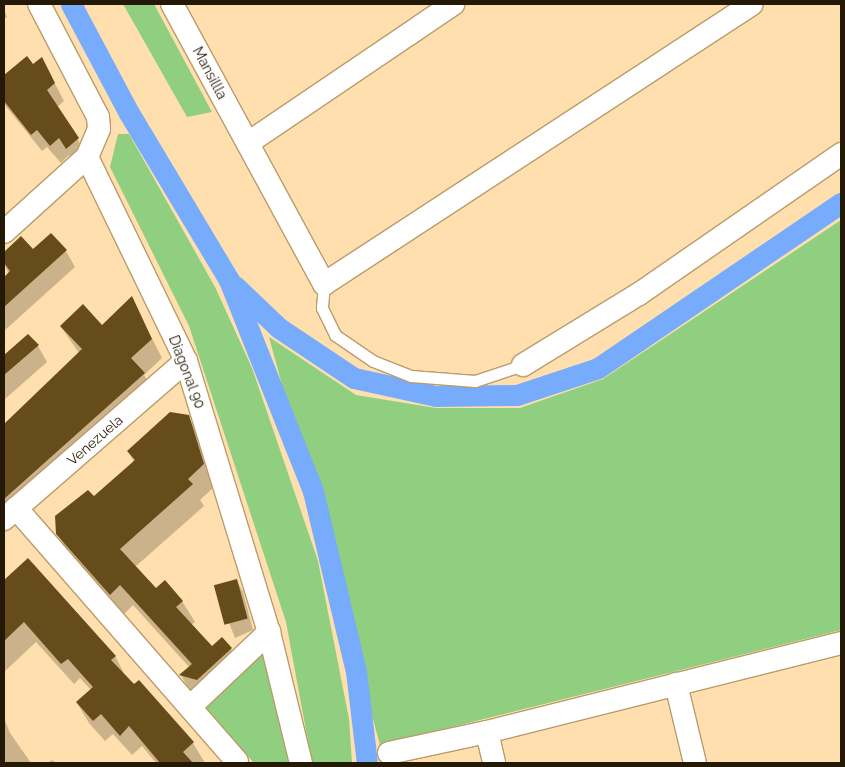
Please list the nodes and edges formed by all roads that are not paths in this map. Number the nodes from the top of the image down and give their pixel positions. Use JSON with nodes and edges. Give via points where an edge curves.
{"nodes":[{"id":1,"x":38,"y":4,"type":"edge"},
{"id":2,"x":172,"y":4,"type":"edge"},
{"id":3,"x":453,"y":4,"type":"edge"},
{"id":4,"x":752,"y":4,"type":"edge"},
{"id":5,"x":248,"y":143,"type":"junction"},
{"id":6,"x":841,"y":154,"type":"edge"},
{"id":7,"x":87,"y":157,"type":"junction"},
{"id":8,"x":4,"y":232,"type":"edge"},
{"id":9,"x":324,"y":284,"type":"junction"},
{"id":10,"x":186,"y":361,"type":"junction"},
{"id":11,"x":523,"y":365,"type":"joint"},
{"id":12,"x":10,"y":514,"type":"edge"},
{"id":13,"x":269,"y":632,"type":"junction"},
{"id":14,"x":841,"y":643,"type":"edge"},
{"id":15,"x":676,"y":684,"type":"junction"},
{"id":16,"x":191,"y":706,"type":"junction"},
{"id":17,"x":487,"y":732,"type":"junction"},
{"id":18,"x":389,"y":753,"type":"dead end"},
{"id":19,"x":237,"y":761,"type":"dead end"},
{"id":20,"x":301,"y":763,"type":"edge"},
{"id":21,"x":494,"y":763,"type":"edge"},
{"id":22,"x":695,"y":763,"type":"edge"}],
"edges":[{"from":1,"to":7,"type":"street","via":[[98,117],[99,129]]},
{"from":2,"to":5,"type":"street","name":"Mansillla"},
{"from":3,"to":5,"type":"street"},
{"from":4,"to":9,"type":"street"},
{"from":5,"to":9,"type":"street","name":"Mansillla"},
{"from":6,"to":11,"type":"street","via":[[639,294]]},
{"from":7,"to":8,"type":"street"},
{"from":7,"to":10,"type":"street","name":"Diagonal 90"},
{"from":9,"to":11,"type":"lane","via":[[322,308],[335,335],[373,361],[411,376],[475,381]]},
{"from":10,"to":12,"type":"street","name":"Venezuela"},
{"from":10,"to":13,"type":"street","name":"Diagonal 90"},
{"from":12,"to":16,"type":"street"},
{"from":13,"to":16,"type":"street"},
{"from":13,"to":20,"type":"street","name":"Diagonal 90"},
{"from":14,"to":15,"type":"street"},
{"from":15,"to":17,"type":"street"},
{"from":15,"to":22,"type":"street"},
{"from":16,"to":19,"type":"street"},
{"from":17,"to":18,"type":"street"},
{"from":17,"to":21,"type":"street"}]}
